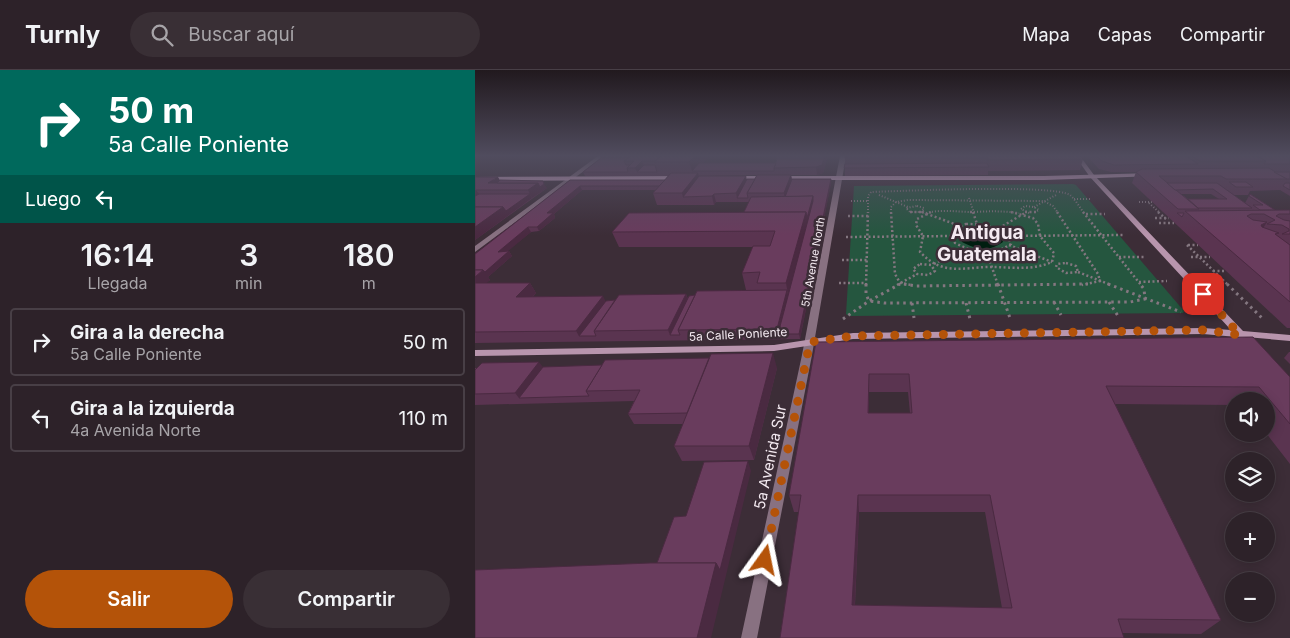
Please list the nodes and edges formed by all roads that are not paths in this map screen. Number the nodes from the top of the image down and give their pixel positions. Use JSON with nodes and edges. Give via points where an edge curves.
{"nodes":[{"id":1,"x":565,"y":183,"type":"edge"},
{"id":2,"x":839,"y":183,"type":"edge"},
{"id":3,"x":1098,"y":183,"type":"edge"},
{"id":4,"x":475,"y":250,"type":"edge"},
{"id":5,"x":1240,"y":335,"type":"junction"},
{"id":6,"x":1290,"y":338,"type":"edge"},
{"id":7,"x":810,"y":342,"type":"junction"},
{"id":8,"x":1255,"y":348,"type":"edge"},
{"id":9,"x":475,"y":353,"type":"edge"},
{"id":10,"x":749,"y":638,"type":"edge"}],
"edges":[{"from":1,"to":4,"type":"street"},
{"from":2,"to":7,"type":"street","name":"5th Avenue North"},
{"from":3,"to":5,"type":"main road"},
{"from":5,"to":6,"type":"main road","name":"5a Calle Poniente"},
{"from":5,"to":7,"type":"main road","name":"5a Calle Poniente","via":[[1203,330],[853,336]]},
{"from":5,"to":8,"type":"main road"},
{"from":7,"to":9,"type":"main road","name":"5a Calle Poniente","via":[[774,348]]},
{"from":7,"to":10,"type":"street","name":"5a Avenida Sur"}]}
